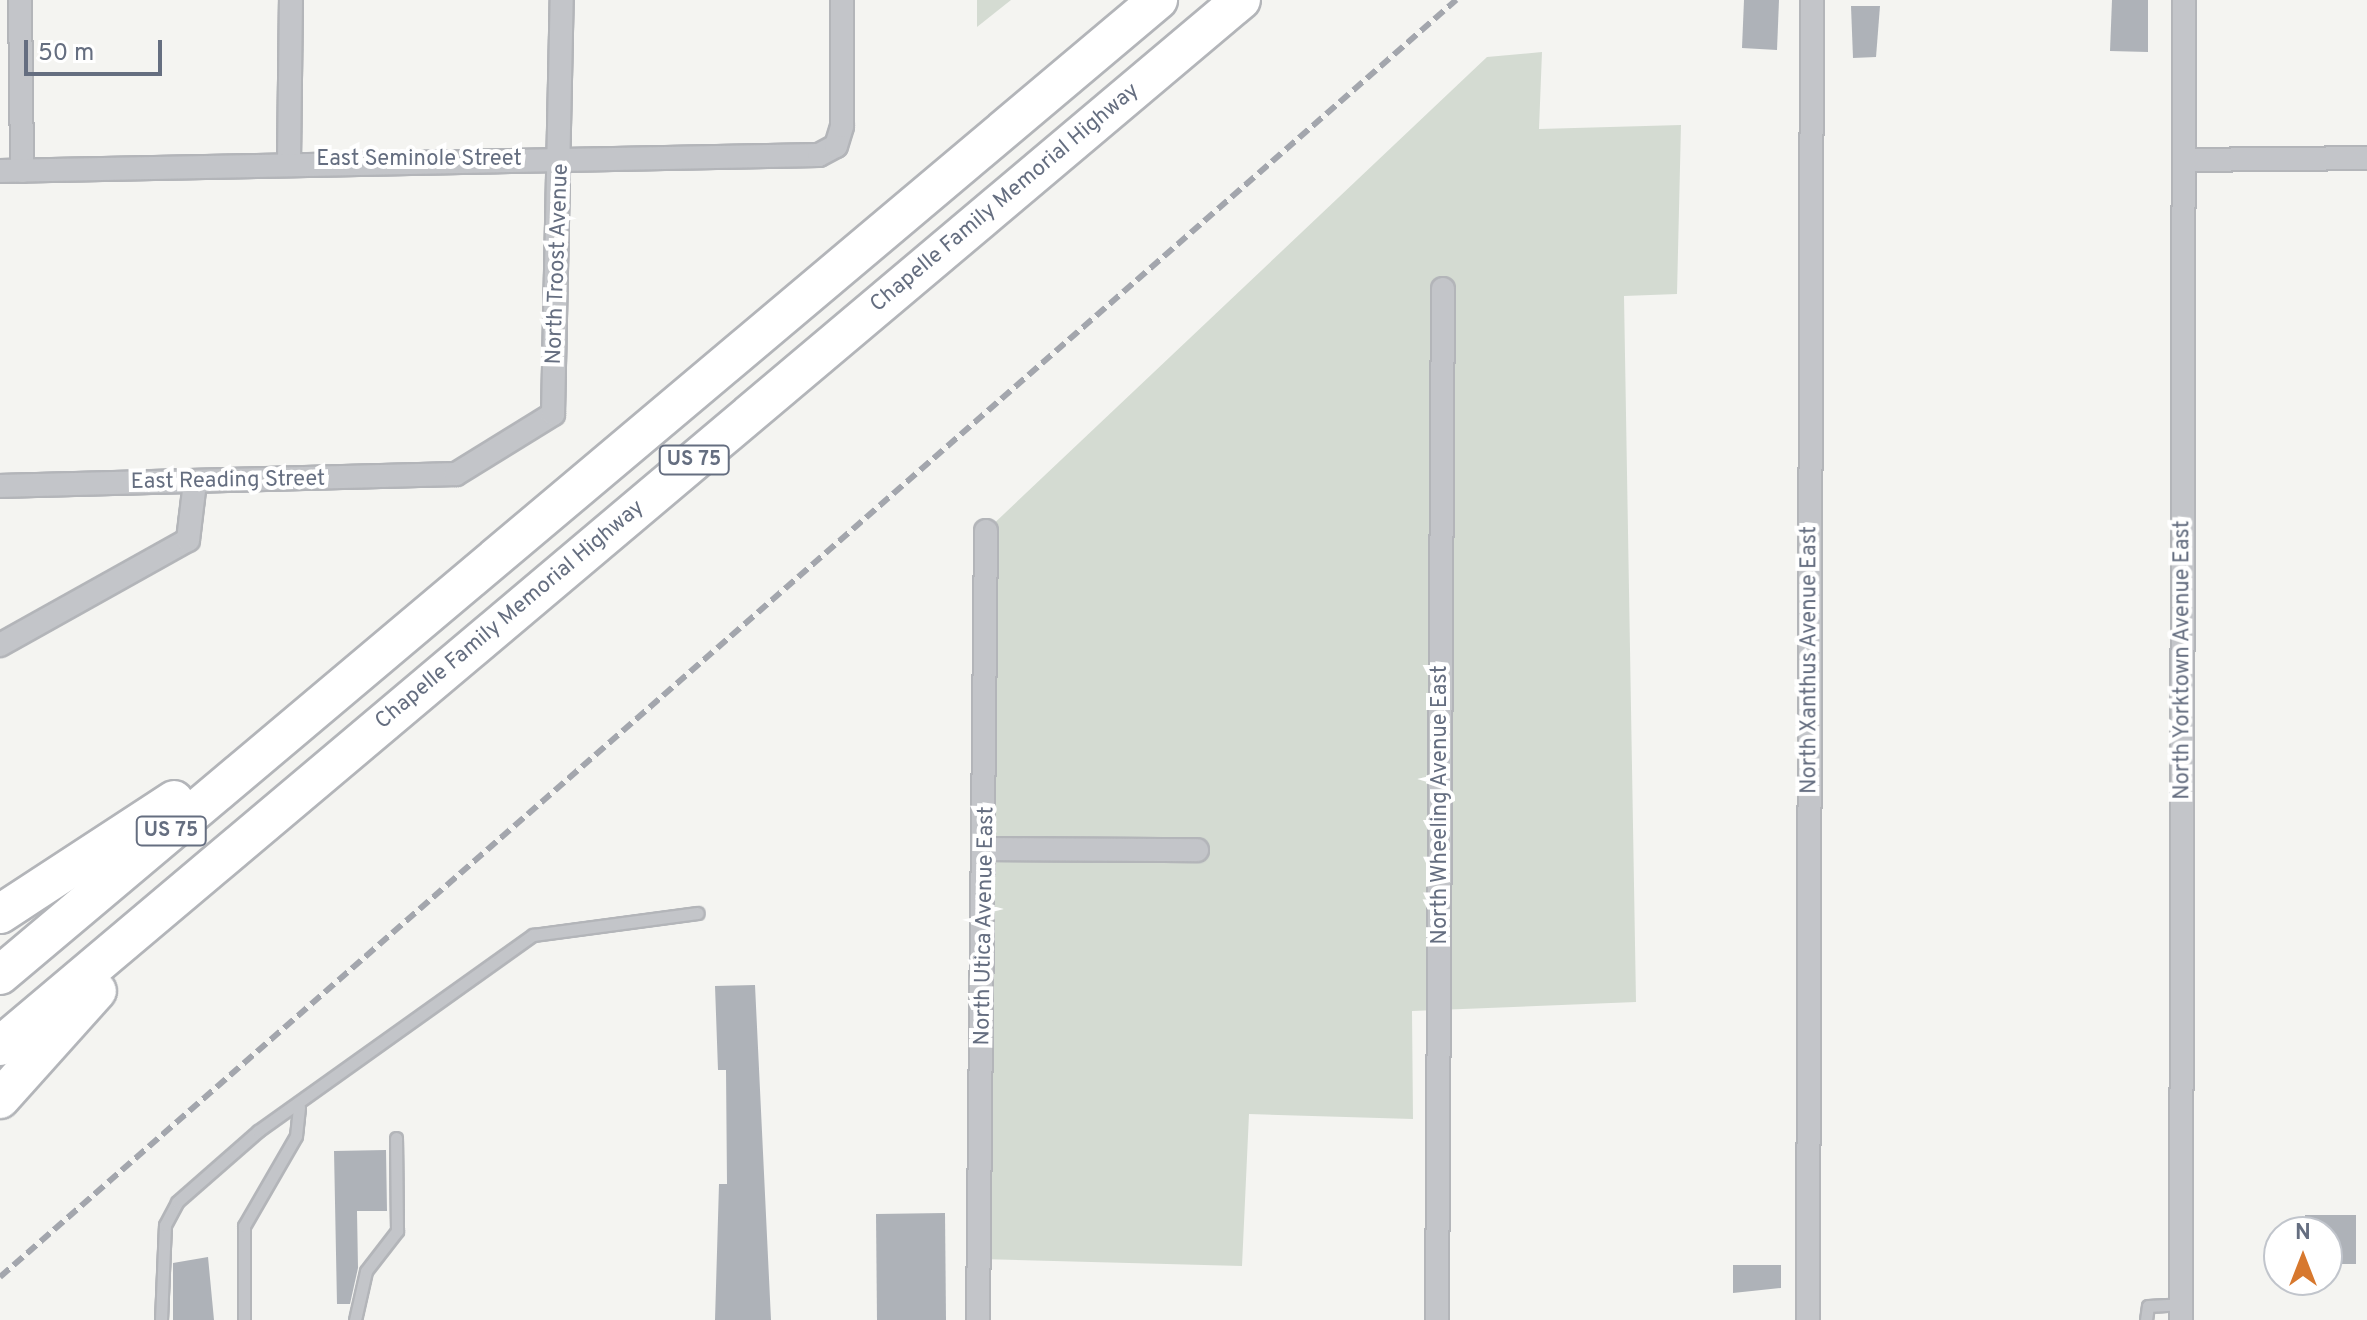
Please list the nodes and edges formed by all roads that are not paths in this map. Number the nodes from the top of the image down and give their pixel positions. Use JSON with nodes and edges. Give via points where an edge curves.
{"nodes":[{"id":1,"x":20,"y":0,"type":"edge"},
{"id":2,"x":291,"y":0,"type":"edge"},
{"id":3,"x":562,"y":0,"type":"edge"},
{"id":4,"x":842,"y":0,"type":"edge"},
{"id":5,"x":1158,"y":0,"type":"edge"},
{"id":6,"x":1241,"y":0,"type":"edge"},
{"id":7,"x":1812,"y":0,"type":"edge"},
{"id":8,"x":2184,"y":0,"type":"edge"},
{"id":9,"x":2367,"y":158,"type":"edge"},
{"id":10,"x":562,"y":160,"type":"junction"},
{"id":11,"x":2184,"y":160,"type":"junction"},
{"id":12,"x":289,"y":161,"type":"junction"},
{"id":13,"x":11,"y":171,"type":"edge"},
{"id":14,"x":1443,"y":289,"type":"dead end"},
{"id":15,"x":456,"y":474,"type":"joint"},
{"id":16,"x":195,"y":482,"type":"junction"},
{"id":17,"x":0,"y":486,"type":"edge"},
{"id":18,"x":986,"y":531,"type":"dead end"},
{"id":19,"x":0,"y":645,"type":"edge"},
{"id":20,"x":342,"y":687,"type":"junction"},
{"id":21,"x":987,"y":849,"type":"junction"},
{"id":22,"x":1197,"y":850,"type":"dead end"},
{"id":23,"x":231,"y":851,"type":"junction"},
{"id":24,"x":698,"y":913,"type":"dead end"},
{"id":25,"x":0,"y":914,"type":"edge"},
{"id":26,"x":0,"y":975,"type":"edge"},
{"id":27,"x":0,"y":1046,"type":"edge"},
{"id":28,"x":0,"y":1099,"type":"edge"},
{"id":29,"x":299,"y":1107,"type":"junction"},
{"id":30,"x":396,"y":1138,"type":"dead end"},
{"id":31,"x":2181,"y":1312,"type":"edge"},
{"id":32,"x":161,"y":1320,"type":"edge"},
{"id":33,"x":244,"y":1320,"type":"edge"},
{"id":34,"x":355,"y":1320,"type":"edge"},
{"id":35,"x":978,"y":1320,"type":"edge"},
{"id":36,"x":1437,"y":1320,"type":"edge"},
{"id":37,"x":1808,"y":1320,"type":"edge"},
{"id":38,"x":2146,"y":1320,"type":"edge"}],
"edges":[{"from":1,"to":13,"type":"street"},
{"from":2,"to":12,"type":"street"},
{"from":3,"to":10,"type":"street","name":"North Troost Avenue"},
{"from":4,"to":10,"type":"street","name":"East Seminole Street","via":[[842,126],[836,146],[819,155]]},
{"from":5,"to":20,"type":"highway","number":"US 75"},
{"from":6,"to":23,"type":"highway","name":"Chapelle Family Memorial Highway","number":"US 75"},
{"from":7,"to":37,"type":"street","name":"North Xanthus Avenue East"},
{"from":8,"to":11,"type":"street","name":"North Yorktown Avenue East"},
{"from":9,"to":11,"type":"street"},
{"from":10,"to":12,"type":"street","name":"East Seminole Street"},
{"from":10,"to":15,"type":"street","name":"North Troost Avenue","via":[[553,414]]},
{"from":11,"to":31,"type":"street","name":"North Yorktown Avenue East"},
{"from":12,"to":13,"type":"street","name":"East Seminole Street"},
{"from":14,"to":36,"type":"street","name":"North Wheeling Avenue East"},
{"from":15,"to":16,"type":"street","name":"East Reading Street"},
{"from":16,"to":17,"type":"street","name":"East Reading Street"},
{"from":16,"to":19,"type":"street","via":[[188,540]]},
{"from":18,"to":21,"type":"street","name":"North Utica Avenue East"},
{"from":20,"to":25,"type":"highway"},
{"from":20,"to":26,"type":"highway","number":"US 75"},
{"from":21,"to":22,"type":"street"},
{"from":21,"to":35,"type":"street","name":"North Utica Avenue East"},
{"from":23,"to":27,"type":"highway","name":"Chapelle Family Memorial Highway","number":"US 75"},
{"from":23,"to":28,"type":"highway"},
{"from":24,"to":29,"type":"lane","via":[[533,935]]},
{"from":29,"to":32,"type":"lane","via":[[258,1131],[177,1202],[165,1225]]},
{"from":29,"to":33,"type":"lane","via":[[296,1136],[244,1226]]},
{"from":30,"to":34,"type":"lane","via":[[397,1231],[366,1271]]},
{"from":31,"to":38,"type":"lane","via":[[2148,1306]]}]}
